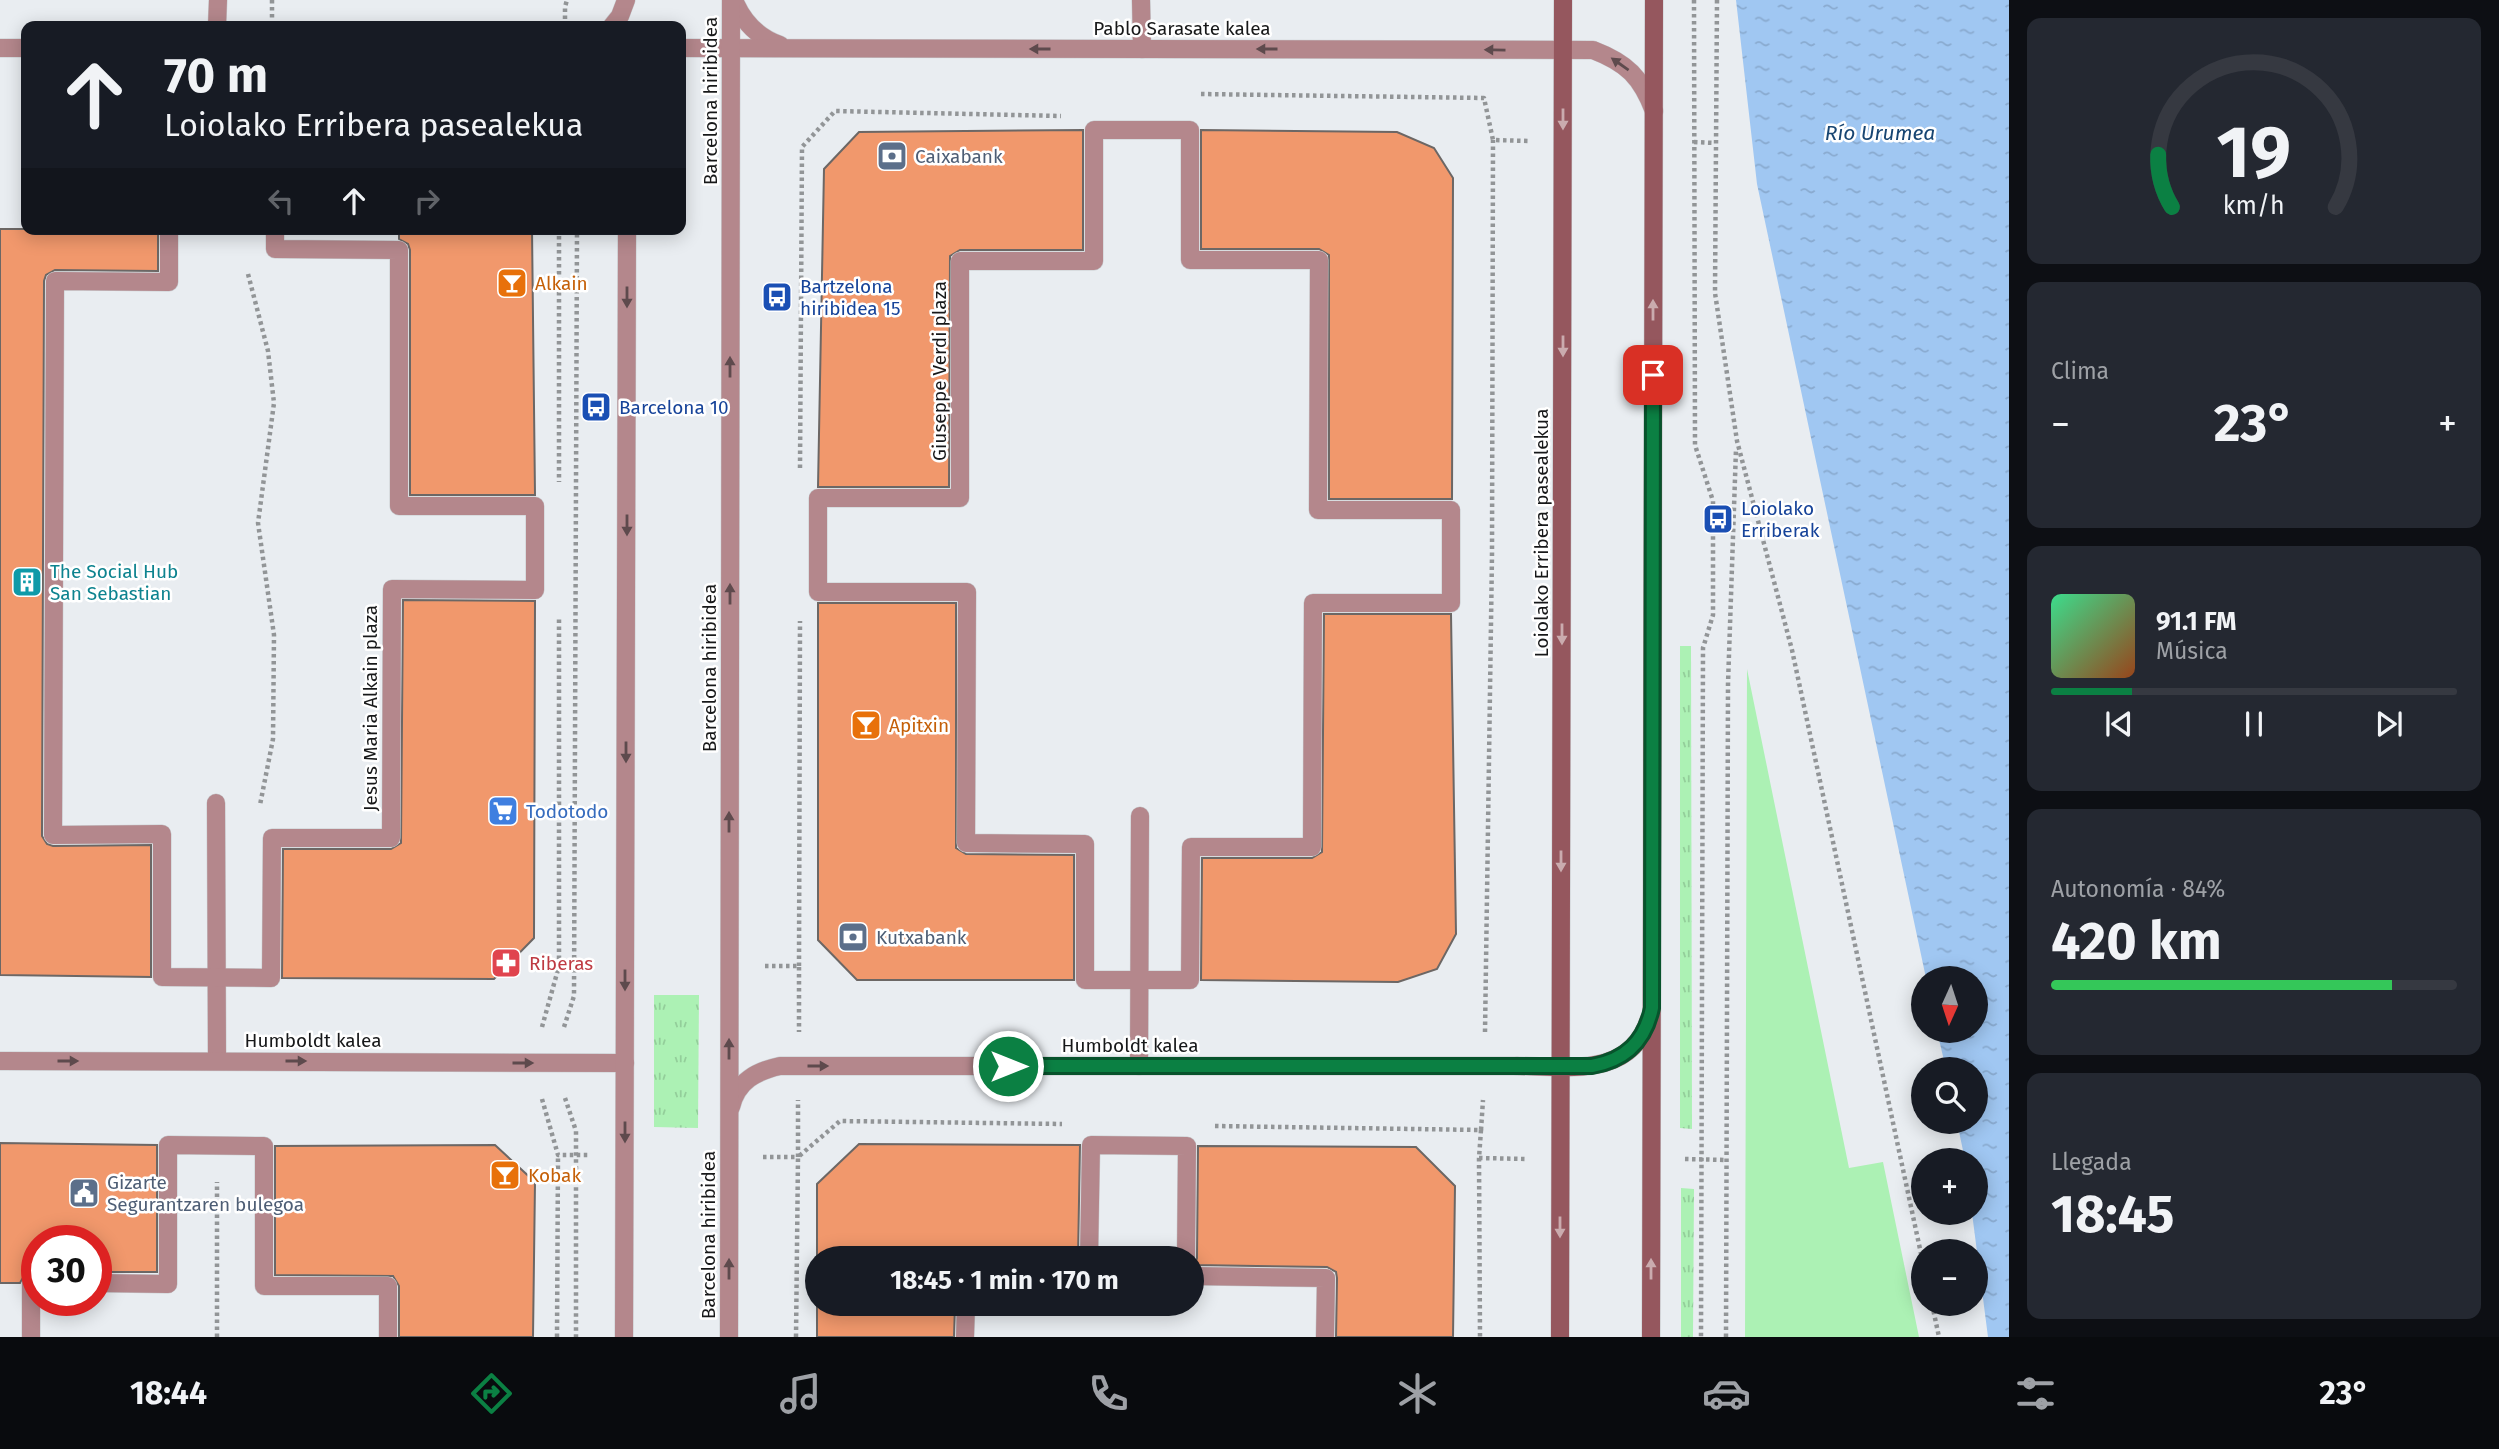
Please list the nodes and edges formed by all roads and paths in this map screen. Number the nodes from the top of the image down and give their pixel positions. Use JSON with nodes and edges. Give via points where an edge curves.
{"nodes":[{"id":1,"x":218,"y":0,"type":"edge"},
{"id":2,"x":272,"y":0,"type":"edge"},
{"id":3,"x":567,"y":0,"type":"edge"},
{"id":4,"x":627,"y":0,"type":"edge"},
{"id":5,"x":733,"y":0,"type":"edge"},
{"id":6,"x":1142,"y":0,"type":"edge"},
{"id":7,"x":1563,"y":0,"type":"edge"},
{"id":8,"x":1654,"y":0,"type":"edge"},
{"id":9,"x":1695,"y":0,"type":"edge"},
{"id":10,"x":1717,"y":0,"type":"edge"},
{"id":11,"x":217,"y":21,"type":"edge"},
{"id":12,"x":272,"y":21,"type":"edge"},
{"id":13,"x":565,"y":21,"type":"edge"},
{"id":14,"x":616,"y":21,"type":"edge"},
{"id":15,"x":628,"y":21,"type":"edge"},
{"id":16,"x":0,"y":48,"type":"edge"},
{"id":17,"x":21,"y":48,"type":"edge"},
{"id":18,"x":686,"y":48,"type":"edge"},
{"id":19,"x":731,"y":48,"type":"junction"},
{"id":20,"x":793,"y":48,"type":"junction"},
{"id":21,"x":1142,"y":49,"type":"junction"},
{"id":22,"x":1563,"y":51,"type":"junction"},
{"id":23,"x":1195,"y":94,"type":"dead end"},
{"id":24,"x":1654,"y":111,"type":"junction"},
{"id":25,"x":1072,"y":117,"type":"dead end"},
{"id":26,"x":1493,"y":140,"type":"junction"},
{"id":27,"x":1540,"y":141,"type":"dead end"},
{"id":28,"x":1695,"y":142,"type":"junction"},
{"id":29,"x":1682,"y":143,"type":"dead end"},
{"id":30,"x":1714,"y":143,"type":"junction"},
{"id":31,"x":169,"y":235,"type":"edge"},
{"id":32,"x":275,"y":235,"type":"edge"},
{"id":33,"x":578,"y":235,"type":"edge"},
{"id":34,"x":627,"y":235,"type":"edge"},
{"id":35,"x":247,"y":270,"type":"dead end"},
{"id":36,"x":1737,"y":441,"type":"junction"},
{"id":37,"x":800,"y":473,"type":"dead end"},
{"id":38,"x":800,"y":609,"type":"dead end"},
{"id":39,"x":216,"y":803,"type":"dead end"},
{"id":40,"x":258,"y":814,"type":"dead end"},
{"id":41,"x":1139,"y":816,"type":"dead end"},
{"id":42,"x":799,"y":966,"type":"dead end"},
{"id":43,"x":217,"y":977,"type":"junction"},
{"id":44,"x":1139,"y":980,"type":"junction"},
{"id":45,"x":1652,"y":1008,"type":"junction"},
{"id":46,"x":0,"y":1061,"type":"edge"},
{"id":47,"x":217,"y":1061,"type":"junction"},
{"id":48,"x":563,"y":1063,"type":"junction"},
{"id":49,"x":625,"y":1063,"type":"junction"},
{"id":50,"x":1139,"y":1066,"type":"junction"},
{"id":51,"x":1484,"y":1066,"type":"junction"},
{"id":52,"x":1517,"y":1066,"type":"junction"},
{"id":53,"x":1561,"y":1066,"type":"junction"},
{"id":54,"x":1560,"y":1109,"type":"junction"},
{"id":55,"x":729,"y":1117,"type":"junction"},
{"id":56,"x":1071,"y":1124,"type":"dead end"},
{"id":57,"x":1207,"y":1126,"type":"dead end"},
{"id":58,"x":1481,"y":1130,"type":"junction"},
{"id":59,"x":217,"y":1145,"type":"junction"},
{"id":60,"x":558,"y":1155,"type":"dead end"},
{"id":61,"x":1479,"y":1158,"type":"junction"},
{"id":62,"x":1538,"y":1159,"type":"dead end"},
{"id":63,"x":1677,"y":1159,"type":"dead end"},
{"id":64,"x":1702,"y":1160,"type":"junction"},
{"id":65,"x":1726,"y":1160,"type":"junction"},
{"id":66,"x":1918,"y":1239,"type":"edge"},
{"id":67,"x":1089,"y":1246,"type":"edge"},
{"id":68,"x":1186,"y":1246,"type":"edge"},
{"id":69,"x":1204,"y":1276,"type":"edge"},
{"id":70,"x":112,"y":1283,"type":"edge"},
{"id":71,"x":31,"y":1316,"type":"edge"},
{"id":72,"x":966,"y":1316,"type":"edge"},
{"id":73,"x":1935,"y":1316,"type":"edge"},
{"id":74,"x":31,"y":1337,"type":"edge"},
{"id":75,"x":217,"y":1337,"type":"edge"},
{"id":76,"x":388,"y":1337,"type":"edge"},
{"id":77,"x":557,"y":1337,"type":"edge"},
{"id":78,"x":576,"y":1337,"type":"edge"},
{"id":79,"x":624,"y":1337,"type":"edge"},
{"id":80,"x":729,"y":1337,"type":"edge"},
{"id":81,"x":796,"y":1337,"type":"edge"},
{"id":82,"x":965,"y":1337,"type":"edge"},
{"id":83,"x":1325,"y":1337,"type":"edge"},
{"id":84,"x":1480,"y":1337,"type":"edge"},
{"id":85,"x":1560,"y":1337,"type":"edge"},
{"id":86,"x":1651,"y":1337,"type":"edge"},
{"id":87,"x":1701,"y":1337,"type":"edge"},
{"id":88,"x":1726,"y":1337,"type":"edge"},
{"id":89,"x":1939,"y":1337,"type":"edge"}],
"edges":[{"from":1,"to":11,"type":"street"},
{"from":2,"to":12,"type":"path"},
{"from":3,"to":13,"type":"path"},
{"from":4,"to":14,"type":"street"},
{"from":4,"to":15,"type":"street"},
{"from":5,"to":19,"type":"street","name":"Barcelona hiribidea"},
{"from":5,"to":20,"type":"street","name":"Barcelona hiribidea","via":[[762,37]]},
{"from":6,"to":21,"type":"street"},
{"from":7,"to":22,"type":"main road","name":"Loiolako Erribera pasealekua"},
{"from":8,"to":24,"type":"main road"},
{"from":9,"to":28,"type":"path"},
{"from":10,"to":30,"type":"path"},
{"from":16,"to":17,"type":"street"},
{"from":18,"to":19,"type":"street","name":"Pablo Sarasate kalea"},
{"from":19,"to":20,"type":"street","name":"Pablo Sarasate kalea"},
{"from":55,"to":19,"type":"street","name":"Barcelona hiribidea","one_way":true},
{"from":21,"to":20,"type":"street","name":"Pablo Sarasate kalea","one_way":true},
{"from":22,"to":21,"type":"street","name":"Pablo Sarasate kalea","one_way":true},
{"from":24,"to":22,"type":"street","name":"Pablo Sarasate kalea","one_way":true,"via":[[1633,73],[1614,58],[1593,50]]},
{"from":22,"to":53,"type":"main road","name":"Loiolako Erribera pasealekua","one_way":true},
{"from":23,"to":26,"type":"path","via":[[1484,98]]},
{"from":45,"to":24,"type":"main road","one_way":true},
{"from":25,"to":37,"type":"path","via":[[835,111],[802,147]]},
{"from":26,"to":27,"type":"path"},
{"from":26,"to":51,"type":"path"},
{"from":28,"to":29,"type":"path"},
{"from":28,"to":30,"type":"path"},
{"from":28,"to":64,"type":"path","via":[[1695,445],[1713,501],[1713,615],[1703,648]]},
{"from":30,"to":36,"type":"path","via":[[1715,293]]},
{"from":31,"to":43,"type":"street","name":"Jesus Maria Alkain plaza","via":[[169,282],[55,281],[53,835],[162,834],[162,977]]},
{"from":32,"to":43,"type":"street","name":"Jesus Maria Alkain plaza","via":[[275,249],[399,250],[399,506],[535,506],[535,590],[392,589],[391,838],[272,838],[271,978]]},
{"from":33,"to":48,"type":"path","via":[[574,996],[563,1031]]},
{"from":34,"to":49,"type":"street","one_way":true},
{"from":35,"to":40,"type":"path","via":[[268,351],[274,403],[258,523],[274,635],[272,739]]},
{"from":36,"to":65,"type":"path","via":[[1728,684]]},
{"from":36,"to":66,"type":"path","via":[[1792,650]]},
{"from":38,"to":42,"type":"path"},
{"from":39,"to":43,"type":"street"},
{"from":41,"to":44,"type":"street"},
{"from":43,"to":47,"type":"street"},
{"from":44,"to":44,"type":"street","name":"Giuseppe Verdi plaza","via":[[1085,980],[1085,844],[966,843],[967,592],[818,592],[818,498],[960,498],[960,261],[1094,261],[1094,130],[1190,130],[1190,260],[1319,260],[1318,510],[1451,510],[1451,603],[1313,603],[1312,847],[1191,847],[1191,980]]},
{"from":44,"to":50,"type":"street"},
{"from":45,"to":53,"type":"main road","via":[[1642,1035],[1621,1057],[1592,1066]]},
{"from":86,"to":45,"type":"main road","one_way":true},
{"from":46,"to":47,"type":"street","name":"Humboldt kalea","one_way":true},
{"from":47,"to":48,"type":"street","name":"Humboldt kalea","one_way":true},
{"from":48,"to":49,"type":"street","name":"Humboldt kalea"},
{"from":48,"to":78,"type":"path","via":[[564,1094],[576,1131]]},
{"from":49,"to":79,"type":"street","one_way":true},
{"from":50,"to":51,"type":"street","name":"Humboldt kalea"},
{"from":55,"to":50,"type":"street","name":"Humboldt kalea","one_way":true,"via":[[743,1082],[760,1070],[780,1066]]},
{"from":51,"to":52,"type":"street","name":"Humboldt kalea"},
{"from":51,"to":58,"type":"path"},
{"from":52,"to":53,"type":"main road"},
{"from":52,"to":54,"type":"main road","name":"Loiolako Erribera pasealekua","via":[[1547,1079]]},
{"from":53,"to":54,"type":"main road","name":"Loiolako Erribera pasealekua"},
{"from":54,"to":85,"type":"main road","name":"Loiolako Erribera pasealekua","one_way":true},
{"from":80,"to":55,"type":"street","name":"Barcelona hiribidea","one_way":true},
{"from":56,"to":81,"type":"path","via":[[840,1121],[798,1157]]},
{"from":57,"to":58,"type":"path"},
{"from":58,"to":61,"type":"path"},
{"from":59,"to":70,"type":"street","via":[[168,1145],[168,1284]]},
{"from":59,"to":75,"type":"path"},
{"from":59,"to":76,"type":"street","via":[[264,1146],[264,1286],[388,1286]]},
{"from":60,"to":77,"type":"path"},
{"from":61,"to":62,"type":"path"},
{"from":61,"to":84,"type":"path"},
{"from":63,"to":64,"type":"path"},
{"from":64,"to":65,"type":"path"},
{"from":64,"to":87,"type":"path"},
{"from":65,"to":88,"type":"path"},
{"from":67,"to":68,"type":"street","via":[[1091,1145],[1139,1145],[1187,1146]]},
{"from":69,"to":83,"type":"street","via":[[1326,1278]]},
{"from":71,"to":74,"type":"street"},
{"from":72,"to":82,"type":"street"},
{"from":73,"to":89,"type":"path"}]}
